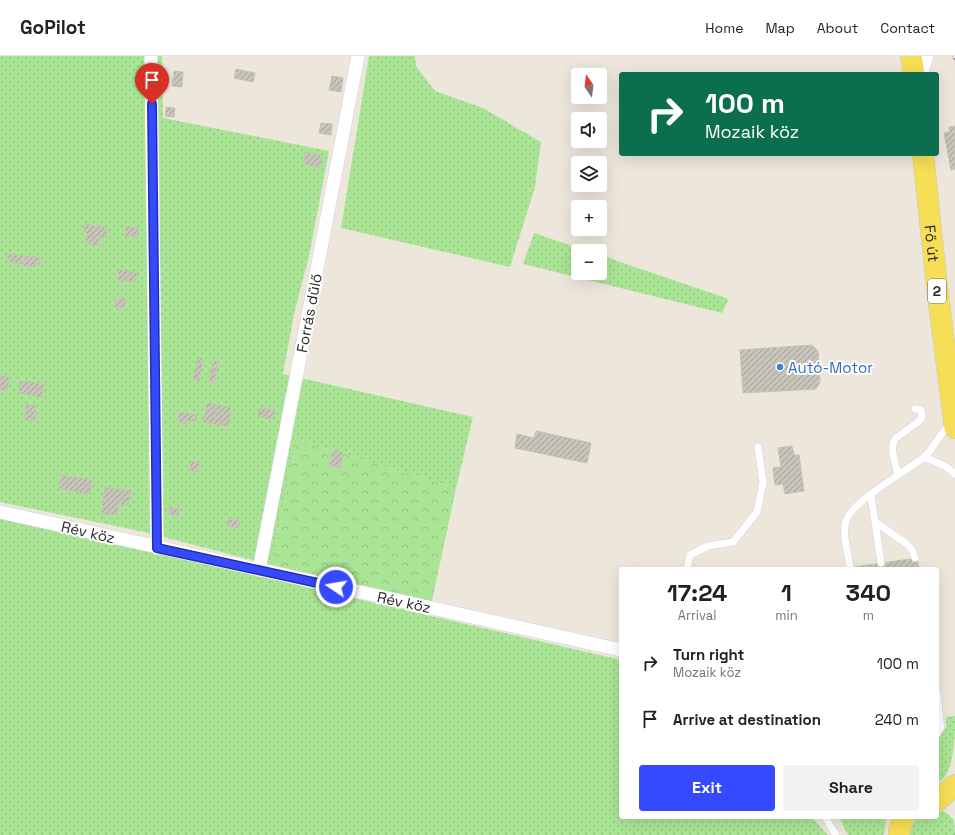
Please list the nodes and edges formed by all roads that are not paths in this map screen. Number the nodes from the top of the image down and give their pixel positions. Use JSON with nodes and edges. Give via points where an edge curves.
{"nodes":[{"id":1,"x":151,"y":56,"type":"edge"},
{"id":2,"x":358,"y":56,"type":"edge"},
{"id":3,"x":911,"y":56,"type":"edge"},
{"id":4,"x":924,"y":56,"type":"edge"},
{"id":5,"x":914,"y":72,"type":"edge"},
{"id":6,"x":919,"y":72,"type":"edge"},
{"id":7,"x":923,"y":156,"type":"edge"},
{"id":8,"x":915,"y":409,"type":"dead end"},
{"id":9,"x":954,"y":424,"type":"edge"},
{"id":10,"x":758,"y":447,"type":"dead end"},
{"id":11,"x":924,"y":457,"type":"junction"},
{"id":12,"x":955,"y":474,"type":"edge"},
{"id":13,"x":898,"y":475,"type":"junction"},
{"id":14,"x":870,"y":496,"type":"junction"},
{"id":15,"x":0,"y":512,"type":"edge"},
{"id":16,"x":875,"y":522,"type":"junction"},
{"id":17,"x":157,"y":548,"type":"junction"},
{"id":18,"x":915,"y":558,"type":"dead end"},
{"id":19,"x":881,"y":563,"type":"dead end"},
{"id":20,"x":687,"y":567,"type":"edge"},
{"id":21,"x":850,"y":567,"type":"dead end"},
{"id":22,"x":260,"y":570,"type":"junction"},
{"id":23,"x":619,"y":650,"type":"edge"},
{"id":24,"x":939,"y":717,"type":"edge"},
{"id":25,"x":939,"y":730,"type":"edge"},
{"id":26,"x":955,"y":785,"type":"edge"},
{"id":27,"x":939,"y":799,"type":"edge"},
{"id":28,"x":939,"y":802,"type":"edge"},
{"id":29,"x":955,"y":809,"type":"edge"},
{"id":30,"x":826,"y":819,"type":"edge"},
{"id":31,"x":836,"y":835,"type":"edge"}],
"edges":[{"from":1,"to":17,"type":"street"},
{"from":2,"to":22,"type":"street","name":"Forrás dűlő"},
{"from":3,"to":5,"type":"main road"},
{"from":4,"to":6,"type":"street"},
{"from":7,"to":9,"type":"main road","name":"Fő út","number":"2"},
{"from":8,"to":13,"type":"lane","via":[[921,410],[922,418],[893,442]]},
{"from":9,"to":11,"type":"lane","via":[[940,436]]},
{"from":10,"to":20,"type":"lane","via":[[763,482],[757,512],[733,542],[708,546],[690,555]]},
{"from":11,"to":12,"type":"lane","via":[[945,466]]},
{"from":11,"to":13,"type":"lane"},
{"from":13,"to":14,"type":"lane"},
{"from":14,"to":16,"type":"lane"},
{"from":14,"to":21,"type":"lane","via":[[854,509],[846,523]]},
{"from":15,"to":17,"type":"street","name":"Rév köz"},
{"from":16,"to":18,"type":"lane","via":[[907,544]]},
{"from":16,"to":19,"type":"lane"},
{"from":17,"to":22,"type":"street","name":"Rév köz"},
{"from":22,"to":23,"type":"street","name":"Rév köz"},
{"from":24,"to":25,"type":"lane"},
{"from":26,"to":27,"type":"main road"},
{"from":28,"to":29,"type":"main road"},
{"from":30,"to":31,"type":"lane"}]}
